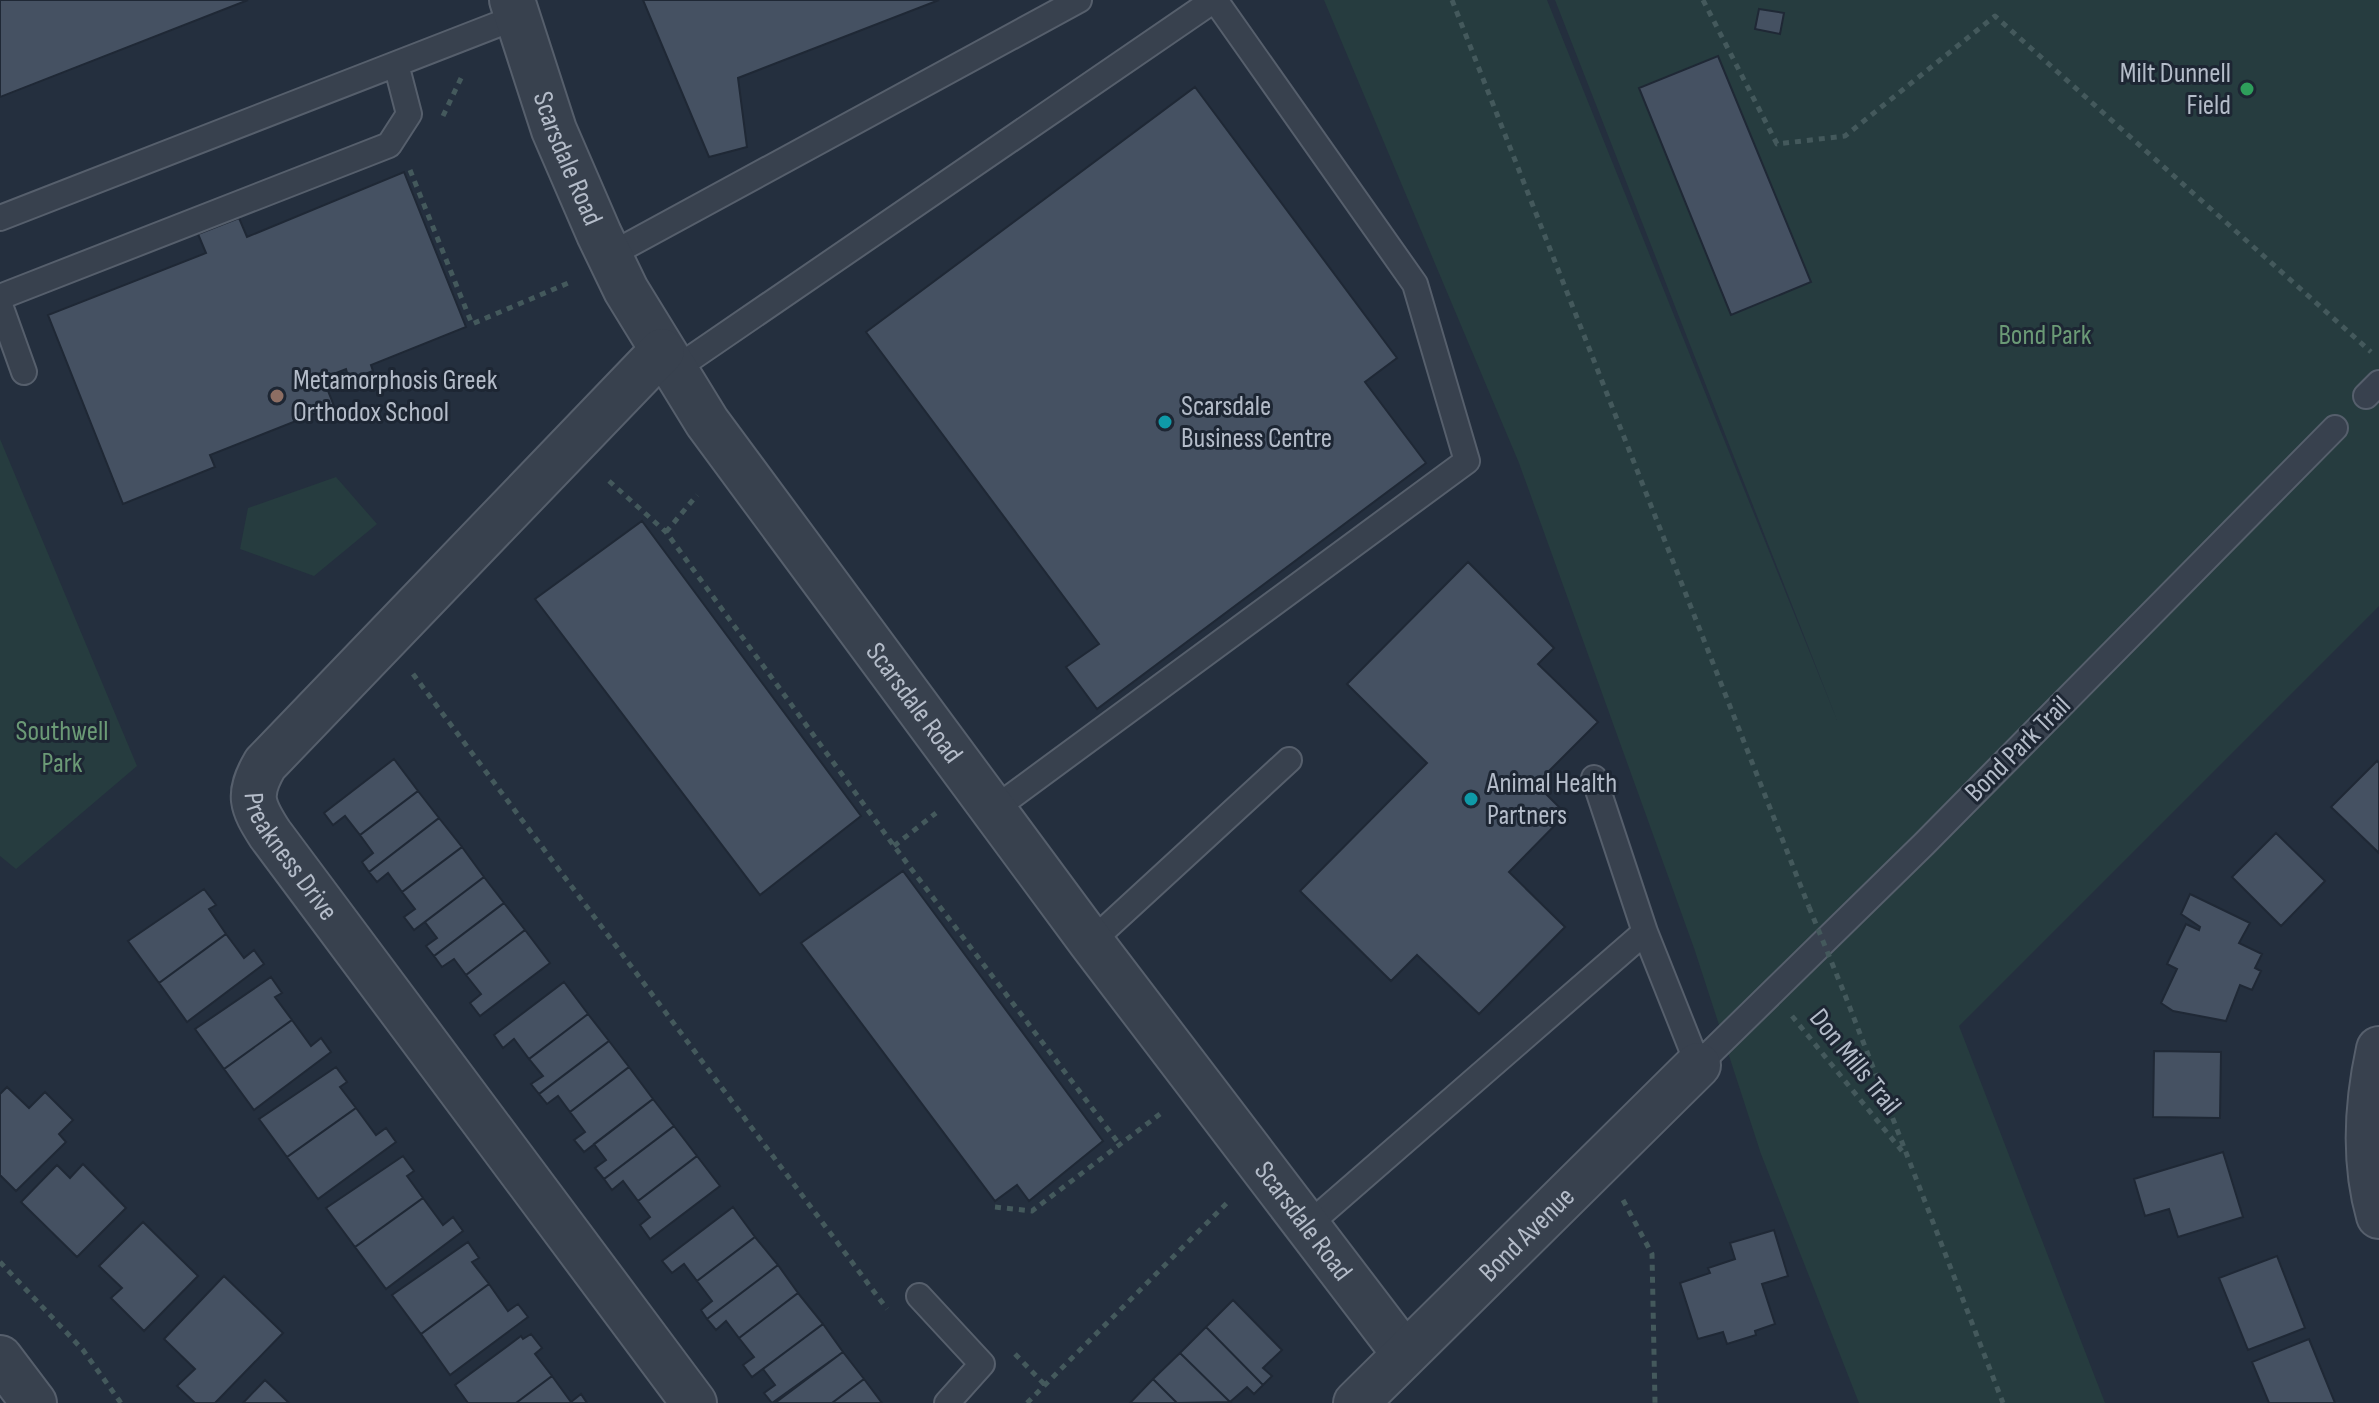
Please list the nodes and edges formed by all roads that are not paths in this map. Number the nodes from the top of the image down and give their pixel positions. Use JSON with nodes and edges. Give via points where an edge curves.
{"nodes":[{"id":1,"x":1079,"y":0,"type":"edge"},
{"id":2,"x":1215,"y":0,"type":"edge"},
{"id":3,"x":515,"y":8,"type":"edge"},
{"id":4,"x":396,"y":64,"type":"junction"},
{"id":5,"x":0,"y":218,"type":"edge"},
{"id":6,"x":610,"y":255,"type":"junction"},
{"id":7,"x":0,"y":297,"type":"edge"},
{"id":8,"x":0,"y":305,"type":"edge"},
{"id":9,"x":668,"y":360,"type":"junction"},
{"id":10,"x":24,"y":372,"type":"dead end"},
{"id":11,"x":2335,"y":428,"type":"dead end"},
{"id":12,"x":1289,"y":760,"type":"dead end"},
{"id":13,"x":1594,"y":778,"type":"dead end"},
{"id":14,"x":993,"y":810,"type":"junction"},
{"id":15,"x":1645,"y":932,"type":"junction"},
{"id":16,"x":1091,"y":942,"type":"junction"},
{"id":17,"x":2379,"y":1049,"type":"edge"},
{"id":18,"x":1698,"y":1065,"type":"junction"},
{"id":19,"x":2379,"y":1216,"type":"edge"},
{"id":20,"x":1307,"y":1226,"type":"junction"},
{"id":21,"x":919,"y":1296,"type":"dead end"},
{"id":22,"x":1404,"y":1353,"type":"junction"},
{"id":23,"x":0,"y":1358,"type":"edge"},
{"id":24,"x":34,"y":1403,"type":"edge"},
{"id":25,"x":694,"y":1403,"type":"edge"},
{"id":26,"x":947,"y":1403,"type":"edge"},
{"id":27,"x":1356,"y":1403,"type":"edge"}],
"edges":[{"from":1,"to":6,"type":"lane"},
{"from":2,"to":9,"type":"lane"},
{"from":2,"to":14,"type":"lane","via":[[1415,284],[1467,461]]},
{"from":3,"to":4,"type":"lane"},
{"from":3,"to":6,"type":"street","name":"Scarsdale Road","via":[[554,130]]},
{"from":4,"to":5,"type":"lane"},
{"from":4,"to":7,"type":"lane","via":[[409,114],[389,145]]},
{"from":6,"to":9,"type":"street","name":"Scarsdale Road"},
{"from":8,"to":10,"type":"lane"},
{"from":9,"to":14,"type":"street","name":"Scarsdale Road","via":[[707,422]]},
{"from":9,"to":25,"type":"street","name":"Preakness Drive","via":[[265,764],[254,784],[255,809],[270,834]]},
{"from":11,"to":18,"type":"lane","name":"Bond Park Trail"},
{"from":12,"to":16,"type":"lane"},
{"from":13,"to":15,"type":"lane"},
{"from":14,"to":16,"type":"street","name":"Scarsdale Road"},
{"from":15,"to":18,"type":"lane"},
{"from":15,"to":20,"type":"lane"},
{"from":16,"to":20,"type":"street","name":"Scarsdale Road"},
{"from":17,"to":19,"type":"street","via":[[2368,1096],[2368,1152]]},
{"from":18,"to":22,"type":"street","name":"Bond Avenue"},
{"from":20,"to":22,"type":"street","name":"Scarsdale Road"},
{"from":21,"to":26,"type":"lane","via":[[982,1364]]},
{"from":22,"to":27,"type":"street","name":"Bond Avenue"},
{"from":23,"to":24,"type":"street"}]}
